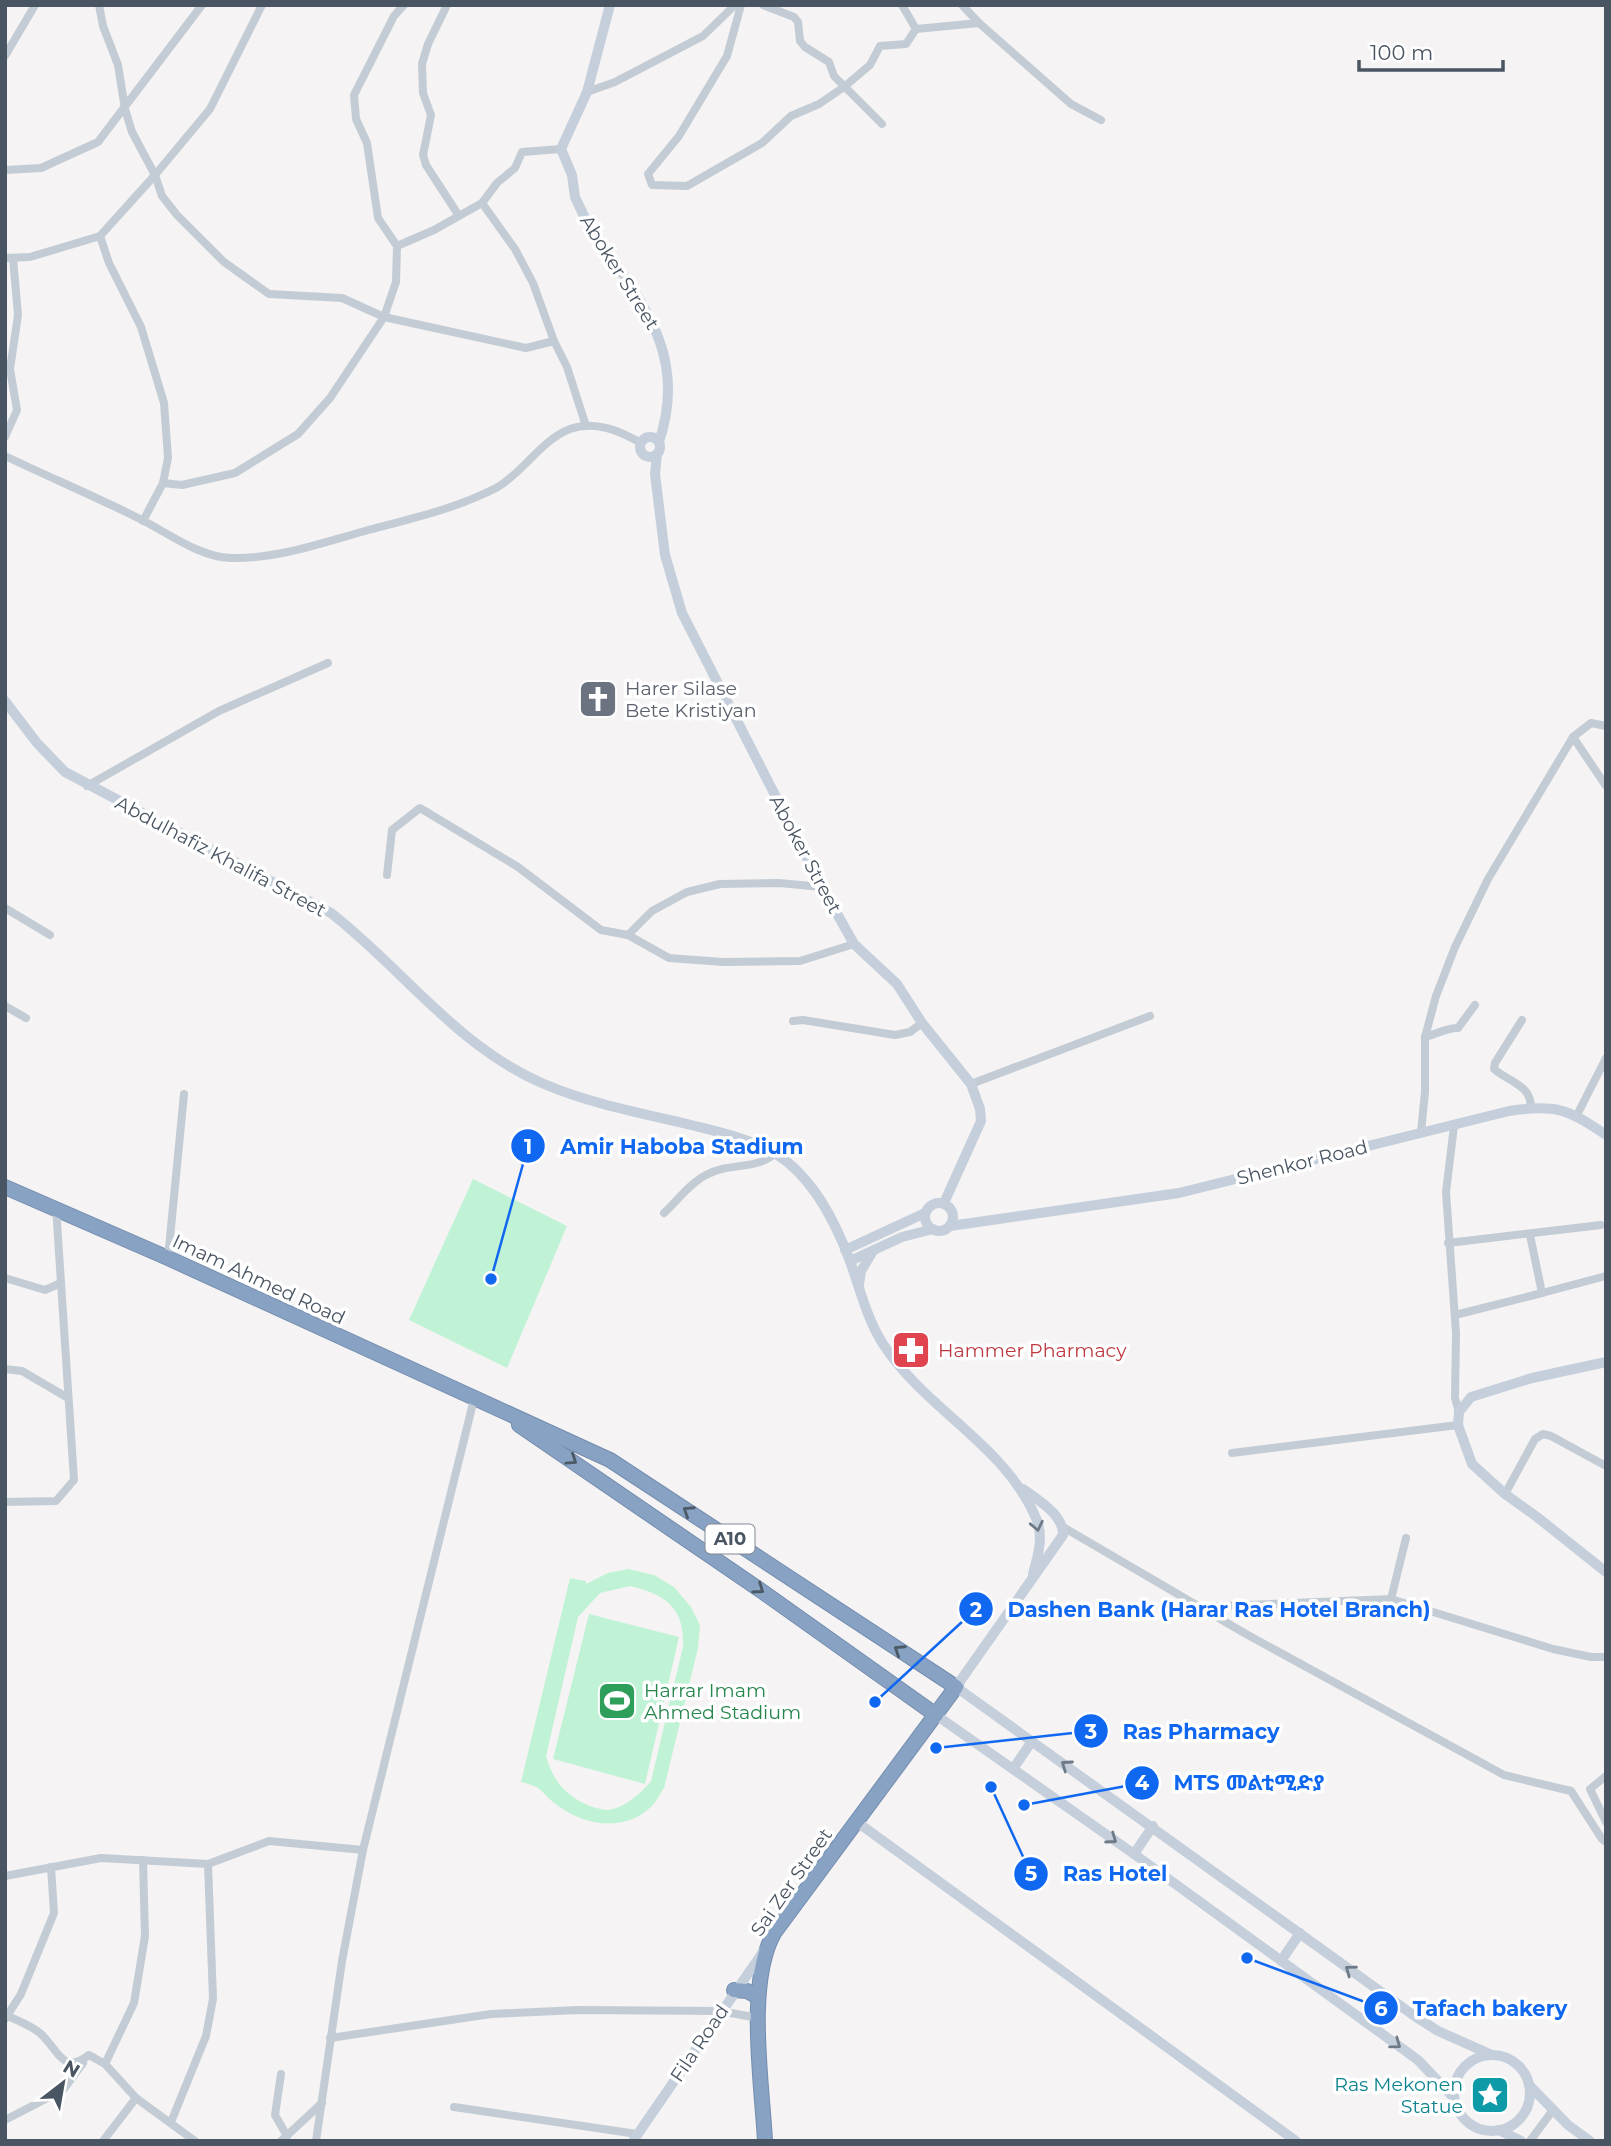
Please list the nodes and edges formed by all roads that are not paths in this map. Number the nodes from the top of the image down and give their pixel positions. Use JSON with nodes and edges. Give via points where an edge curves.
{"nodes":[{"id":1,"x":35,"y":5,"type":"edge"},
{"id":2,"x":99,"y":5,"type":"edge"},
{"id":3,"x":202,"y":5,"type":"edge"},
{"id":4,"x":262,"y":5,"type":"edge"},
{"id":5,"x":404,"y":5,"type":"edge"},
{"id":6,"x":447,"y":5,"type":"edge"},
{"id":7,"x":610,"y":5,"type":"edge"},
{"id":8,"x":735,"y":5,"type":"edge"},
{"id":9,"x":741,"y":5,"type":"edge"},
{"id":10,"x":763,"y":5,"type":"edge"},
{"id":11,"x":902,"y":5,"type":"edge"},
{"id":12,"x":962,"y":5,"type":"edge"},
{"id":13,"x":979,"y":23,"type":"junction"},
{"id":14,"x":916,"y":29,"type":"junction"},
{"id":15,"x":5,"y":56,"type":"edge"},
{"id":16,"x":844,"y":87,"type":"junction"},
{"id":17,"x":587,"y":92,"type":"junction"},
{"id":18,"x":125,"y":109,"type":"junction"},
{"id":19,"x":1101,"y":120,"type":"dead end"},
{"id":20,"x":882,"y":124,"type":"dead end"},
{"id":21,"x":561,"y":149,"type":"junction"},
{"id":22,"x":5,"y":170,"type":"edge"},
{"id":23,"x":155,"y":175,"type":"junction"},
{"id":24,"x":482,"y":203,"type":"junction"},
{"id":25,"x":459,"y":216,"type":"junction"},
{"id":26,"x":100,"y":236,"type":"junction"},
{"id":27,"x":397,"y":246,"type":"junction"},
{"id":28,"x":9,"y":258,"type":"edge"},
{"id":29,"x":384,"y":317,"type":"junction"},
{"id":30,"x":554,"y":341,"type":"junction"},
{"id":31,"x":586,"y":426,"type":"junction"},
{"id":32,"x":5,"y":437,"type":"edge"},
{"id":33,"x":655,"y":440,"type":"junction"},
{"id":34,"x":640,"y":443,"type":"junction"},
{"id":35,"x":657,"y":454,"type":"junction"},
{"id":36,"x":645,"y":455,"type":"junction"},
{"id":37,"x":5,"y":456,"type":"edge"},
{"id":38,"x":655,"y":474,"type":"junction"},
{"id":39,"x":163,"y":483,"type":"junction"},
{"id":40,"x":143,"y":521,"type":"junction"},
{"id":41,"x":328,"y":663,"type":"dead end"},
{"id":42,"x":5,"y":701,"type":"edge"},
{"id":43,"x":1606,"y":726,"type":"edge"},
{"id":44,"x":1573,"y":737,"type":"junction"},
{"id":45,"x":87,"y":786,"type":"junction"},
{"id":46,"x":1606,"y":786,"type":"edge"},
{"id":47,"x":387,"y":875,"type":"dead end"},
{"id":48,"x":822,"y":887,"type":"junction"},
{"id":49,"x":5,"y":908,"type":"edge"},
{"id":50,"x":50,"y":935,"type":"dead end"},
{"id":51,"x":628,"y":935,"type":"junction"},
{"id":52,"x":854,"y":944,"type":"junction"},
{"id":53,"x":1475,"y":1005,"type":"dead end"},
{"id":54,"x":5,"y":1006,"type":"edge"},
{"id":55,"x":1150,"y":1016,"type":"dead end"},
{"id":56,"x":26,"y":1018,"type":"dead end"},
{"id":57,"x":1522,"y":1020,"type":"dead end"},
{"id":58,"x":793,"y":1021,"type":"dead end"},
{"id":59,"x":922,"y":1023,"type":"junction"},
{"id":60,"x":1425,"y":1037,"type":"junction"},
{"id":61,"x":1606,"y":1058,"type":"edge"},
{"id":62,"x":971,"y":1084,"type":"junction"},
{"id":63,"x":184,"y":1094,"type":"dead end"},
{"id":64,"x":1531,"y":1107,"type":"junction"},
{"id":65,"x":1577,"y":1115,"type":"junction"},
{"id":66,"x":1454,"y":1126,"type":"junction"},
{"id":67,"x":1422,"y":1132,"type":"junction"},
{"id":68,"x":1606,"y":1135,"type":"edge"},
{"id":69,"x":775,"y":1153,"type":"junction"},
{"id":70,"x":5,"y":1187,"type":"edge"},
{"id":71,"x":944,"y":1203,"type":"junction"},
{"id":72,"x":56,"y":1207,"type":"junction"},
{"id":73,"x":664,"y":1213,"type":"dead end"},
{"id":74,"x":925,"y":1213,"type":"junction"},
{"id":75,"x":953,"y":1214,"type":"junction"},
{"id":76,"x":990,"y":1219,"type":"junction"},
{"id":77,"x":1601,"y":1225,"type":"dead end"},
{"id":78,"x":950,"y":1226,"type":"junction"},
{"id":79,"x":933,"y":1229,"type":"junction"},
{"id":80,"x":835,"y":1230,"type":"junction"},
{"id":81,"x":1530,"y":1235,"type":"junction"},
{"id":82,"x":1448,"y":1242,"type":"junction"},
{"id":83,"x":872,"y":1244,"type":"junction"},
{"id":84,"x":847,"y":1255,"type":"junction"},
{"id":85,"x":168,"y":1258,"type":"junction"},
{"id":86,"x":1606,"y":1276,"type":"edge"},
{"id":87,"x":5,"y":1278,"type":"edge"},
{"id":88,"x":61,"y":1283,"type":"junction"},
{"id":89,"x":858,"y":1286,"type":"junction"},
{"id":90,"x":1542,"y":1293,"type":"junction"},
{"id":91,"x":1455,"y":1315,"type":"junction"},
{"id":92,"x":1606,"y":1362,"type":"edge"},
{"id":93,"x":5,"y":1369,"type":"edge"},
{"id":94,"x":68,"y":1398,"type":"junction"},
{"id":95,"x":474,"y":1399,"type":"junction"},
{"id":96,"x":495,"y":1408,"type":"junction"},
{"id":97,"x":1459,"y":1412,"type":"junction"},
{"id":98,"x":1458,"y":1426,"type":"junction"},
{"id":99,"x":1232,"y":1453,"type":"dead end"},
{"id":100,"x":1606,"y":1466,"type":"edge"},
{"id":101,"x":1015,"y":1483,"type":"junction"},
{"id":102,"x":1505,"y":1494,"type":"junction"},
{"id":103,"x":5,"y":1502,"type":"edge"},
{"id":104,"x":1063,"y":1527,"type":"junction"},
{"id":105,"x":1406,"y":1538,"type":"dead end"},
{"id":106,"x":1606,"y":1572,"type":"edge"},
{"id":107,"x":1033,"y":1574,"type":"junction"},
{"id":108,"x":1391,"y":1599,"type":"junction"},
{"id":109,"x":1197,"y":1607,"type":"junction"},
{"id":110,"x":1606,"y":1657,"type":"edge"},
{"id":111,"x":956,"y":1687,"type":"junction"},
{"id":112,"x":936,"y":1715,"type":"junction"},
{"id":113,"x":1032,"y":1741,"type":"junction"},
{"id":114,"x":1013,"y":1769,"type":"junction"},
{"id":115,"x":1606,"y":1776,"type":"edge"},
{"id":116,"x":857,"y":1822,"type":"junction"},
{"id":117,"x":1606,"y":1822,"type":"edge"},
{"id":118,"x":1153,"y":1826,"type":"junction"},
{"id":119,"x":1606,"y":1842,"type":"edge"},
{"id":120,"x":363,"y":1850,"type":"junction"},
{"id":121,"x":1134,"y":1854,"type":"junction"},
{"id":122,"x":143,"y":1860,"type":"junction"},
{"id":123,"x":208,"y":1864,"type":"junction"},
{"id":124,"x":51,"y":1867,"type":"junction"},
{"id":125,"x":5,"y":1876,"type":"edge"},
{"id":126,"x":1300,"y":1933,"type":"junction"},
{"id":127,"x":766,"y":1947,"type":"junction"},
{"id":128,"x":1281,"y":1961,"type":"junction"},
{"id":129,"x":734,"y":1990,"type":"junction"},
{"id":130,"x":758,"y":1997,"type":"junction"},
{"id":131,"x":720,"y":2011,"type":"junction"},
{"id":132,"x":6,"y":2017,"type":"edge"},
{"id":133,"x":758,"y":2018,"type":"junction"},
{"id":134,"x":330,"y":2038,"type":"junction"},
{"id":135,"x":1492,"y":2054,"type":"junction"},
{"id":136,"x":89,"y":2056,"type":"junction"},
{"id":137,"x":106,"y":2064,"type":"junction"},
{"id":138,"x":281,"y":2074,"type":"dead end"},
{"id":139,"x":1529,"y":2085,"type":"junction"},
{"id":140,"x":136,"y":2098,"type":"junction"},
{"id":141,"x":1454,"y":2098,"type":"junction"},
{"id":142,"x":322,"y":2103,"type":"junction"},
{"id":143,"x":454,"y":2107,"type":"dead end"},
{"id":144,"x":1553,"y":2110,"type":"junction"},
{"id":145,"x":5,"y":2120,"type":"edge"},
{"id":146,"x":171,"y":2122,"type":"junction"},
{"id":147,"x":1499,"y":2130,"type":"junction"},
{"id":148,"x":182,"y":2137,"type":"edge"},
{"id":149,"x":635,"y":2137,"type":"edge"},
{"id":150,"x":284,"y":2139,"type":"edge"},
{"id":151,"x":103,"y":2141,"type":"edge"},
{"id":152,"x":195,"y":2141,"type":"edge"},
{"id":153,"x":316,"y":2141,"type":"edge"},
{"id":154,"x":765,"y":2141,"type":"edge"},
{"id":155,"x":1296,"y":2141,"type":"edge"},
{"id":156,"x":1521,"y":2141,"type":"edge"},
{"id":157,"x":1530,"y":2141,"type":"edge"},
{"id":158,"x":1590,"y":2141,"type":"edge"}],
"edges":[{"from":1,"to":15,"type":"street"},
{"from":2,"to":18,"type":"street","via":[[118,65]]},
{"from":3,"to":18,"type":"street"},
{"from":4,"to":23,"type":"street","via":[[209,109]]},
{"from":5,"to":27,"type":"street","via":[[354,95],[356,119],[367,143],[378,218]]},
{"from":6,"to":25,"type":"street","via":[[422,64],[423,93],[430,115],[423,155]]},
{"from":7,"to":17,"type":"main road"},
{"from":8,"to":17,"type":"street","via":[[702,36]]},
{"from":9,"to":16,"type":"street","via":[[727,56],[678,136],[648,173],[652,185],[687,186],[762,143],[791,116]]},
{"from":10,"to":16,"type":"street","via":[[794,17],[800,41],[829,62]]},
{"from":11,"to":14,"type":"street"},
{"from":12,"to":13,"type":"street"},
{"from":13,"to":14,"type":"street"},
{"from":13,"to":19,"type":"street","via":[[1071,104]]},
{"from":14,"to":16,"type":"street","via":[[906,44],[880,46],[870,65]]},
{"from":16,"to":20,"type":"street"},
{"from":17,"to":21,"type":"main road"},
{"from":18,"to":22,"type":"street","via":[[98,142],[41,168]]},
{"from":18,"to":23,"type":"street"},
{"from":21,"to":24,"type":"street","via":[[522,152],[514,168]]},
{"from":21,"to":33,"type":"main road","name":"Aboker Street","via":[[583,214],[645,308],[664,349],[669,396],[665,424]]},
{"from":23,"to":26,"type":"street"},
{"from":23,"to":29,"type":"street","via":[[162,196],[177,215],[224,262],[269,293],[342,298]]},
{"from":24,"to":25,"type":"street"},
{"from":24,"to":30,"type":"street","via":[[533,283]]},
{"from":25,"to":27,"type":"street"},
{"from":26,"to":28,"type":"street","via":[[30,257]]},
{"from":26,"to":39,"type":"street","via":[[141,327],[164,403],[168,458]]},
{"from":27,"to":29,"type":"street","via":[[396,282]]},
{"from":28,"to":32,"type":"street","via":[[18,315],[10,369],[17,410]]},
{"from":29,"to":30,"type":"street","via":[[526,348]]},
{"from":29,"to":39,"type":"street","via":[[330,398],[298,434],[235,473],[182,485]]},
{"from":30,"to":31,"type":"street"},
{"from":31,"to":34,"type":"street","via":[[623,433]]},
{"from":31,"to":40,"type":"street","via":[[556,438],[499,486],[449,508],[274,557],[228,558],[207,553]]},
{"from":33,"to":34,"type":"main road","via":[[645,438]]},
{"from":33,"to":35,"type":"main road","via":[[660,449]]},
{"from":34,"to":36,"type":"main road"},
{"from":35,"to":36,"type":"main road"},
{"from":35,"to":38,"type":"main road"},
{"from":36,"to":38,"type":"main road"},
{"from":37,"to":40,"type":"street"},
{"from":38,"to":48,"type":"main road","name":"Aboker Street","via":[[664,555],[682,613]]},
{"from":39,"to":40,"type":"street"},
{"from":41,"to":45,"type":"street","via":[[219,711]]},
{"from":42,"to":45,"type":"main road","name":"Abdulhafiz Khalifa Street","via":[[55,762]]},
{"from":43,"to":44,"type":"street","via":[[1591,723]]},
{"from":44,"to":46,"type":"street"},
{"from":44,"to":60,"type":"street","via":[[1488,879],[1436,996]]},
{"from":45,"to":69,"type":"main road","name":"Abdulhafiz Khalifa Street","via":[[331,913],[468,1040],[504,1064],[578,1098],[713,1131]]},
{"from":47,"to":51,"type":"street","via":[[392,830],[420,808],[518,867],[601,930]]},
{"from":48,"to":51,"type":"street","via":[[720,884],[687,892],[652,911]]},
{"from":48,"to":52,"type":"main road","name":"Aboker Street"},
{"from":49,"to":50,"type":"street"},
{"from":51,"to":52,"type":"street","via":[[669,958],[723,962],[800,961]]},
{"from":52,"to":59,"type":"main road","name":"Aboker Street","via":[[897,984]]},
{"from":53,"to":60,"type":"street","via":[[1458,1028]]},
{"from":54,"to":56,"type":"street"},
{"from":55,"to":62,"type":"street"},
{"from":57,"to":64,"type":"street","via":[[1494,1069],[1527,1090]]},
{"from":58,"to":59,"type":"street","via":[[895,1035]]},
{"from":59,"to":62,"type":"main road","name":"Aboker Street"},
{"from":60,"to":67,"type":"street"},
{"from":61,"to":65,"type":"street"},
{"from":62,"to":71,"type":"main road","name":"Aboker Street","via":[[981,1121]]},
{"from":63,"to":85,"type":"street"},
{"from":64,"to":65,"type":"main road","name":"Shenkor Road"},
{"from":64,"to":66,"type":"main road","name":"Shenkor Road"},
{"from":65,"to":68,"type":"main road","name":"Shenkor Road"},
{"from":66,"to":67,"type":"main road","name":"Shenkor Road"},
{"from":66,"to":82,"type":"street","via":[[1446,1192]]},
{"from":67,"to":76,"type":"main road","name":"Shenkor Road","via":[[1179,1193]]},
{"from":69,"to":73,"type":"street","via":[[765,1162],[705,1175]]},
{"from":69,"to":80,"type":"main road","name":"Abdulhafiz Khalifa Street","via":[[799,1171],[820,1198]]},
{"from":70,"to":72,"type":"highway","name":"Imam Ahmed Road","number":"A10"},
{"from":71,"to":74,"type":"main road","via":[[930,1205]]},
{"from":71,"to":75,"type":"main road"},
{"from":72,"to":85,"type":"highway","name":"Imam Ahmed Road","number":"A10"},
{"from":72,"to":88,"type":"street"},
{"from":74,"to":79,"type":"main road"},
{"from":74,"to":83,"type":"main road"},
{"from":75,"to":76,"type":"main road","name":"Shenkor Road"},
{"from":75,"to":78,"type":"main road"},
{"from":76,"to":78,"type":"main road","name":"Shenkor Road"},
{"from":77,"to":81,"type":"street"},
{"from":78,"to":79,"type":"main road","via":[[942,1231]]},
{"from":79,"to":83,"type":"main road"},
{"from":80,"to":83,"type":"main road"},
{"from":80,"to":84,"type":"main road","name":"Abdulhafiz Khalifa Street"},
{"from":81,"to":82,"type":"street"},
{"from":81,"to":90,"type":"street"},
{"from":82,"to":91,"type":"street"},
{"from":83,"to":84,"type":"main road"},
{"from":83,"to":89,"type":"main road"},
{"from":84,"to":89,"type":"main road","name":"Abdulhafiz Khalifa Street"},
{"from":85,"to":95,"type":"highway","name":"Imam Ahmed Road","number":"A10"},
{"from":86,"to":90,"type":"street"},
{"from":87,"to":88,"type":"street","via":[[45,1290]]},
{"from":88,"to":94,"type":"street"},
{"from":89,"to":101,"type":"main road","name":"Abdulhafiz Khalifa Street","via":[[873,1325],[900,1366]]},
{"from":90,"to":91,"type":"street"},
{"from":91,"to":97,"type":"street"},
{"from":92,"to":97,"type":"main road","via":[[1471,1397]]},
{"from":93,"to":94,"type":"street","via":[[22,1371]]},
{"from":94,"to":103,"type":"street","via":[[74,1480],[56,1501]]},
{"from":95,"to":96,"type":"highway","name":"Imam Ahmed Road","number":"A10"},
{"from":95,"to":120,"type":"street"},
{"from":111,"to":96,"type":"highway","name":"Imam Ahmed Road","number":"A10","one_way":true,"via":[[610,1460]]},
{"from":96,"to":112,"type":"highway","name":"Imam Ahmed Road","number":"A10","one_way":true},
{"from":97,"to":98,"type":"main road"},
{"from":98,"to":99,"type":"street"},
{"from":98,"to":102,"type":"main road","via":[[1472,1464]]},
{"from":100,"to":102,"type":"street","via":[[1544,1434],[1535,1438]]},
{"from":101,"to":104,"type":"main road","via":[[1041,1502]]},
{"from":101,"to":107,"type":"main road","one_way":true,"via":[[1038,1520],[1039,1549]]},
{"from":102,"to":106,"type":"main road"},
{"from":104,"to":107,"type":"main road","via":[[1058,1543]]},
{"from":104,"to":109,"type":"street"},
{"from":105,"to":108,"type":"street"},
{"from":107,"to":111,"type":"main road"},
{"from":108,"to":109,"type":"street"},
{"from":108,"to":110,"type":"street","via":[[1553,1649]]},
{"from":109,"to":119,"type":"street","via":[[1504,1775],[1571,1791]]},
{"from":111,"to":112,"type":"highway","name":"Sai Zer Street"},
{"from":111,"to":113,"type":"main road"},
{"from":112,"to":114,"type":"main road"},
{"from":112,"to":116,"type":"highway","name":"Sai Zer Street"},
{"from":113,"to":114,"type":"main road"},
{"from":118,"to":113,"type":"main road","one_way":true},
{"from":114,"to":121,"type":"main road","one_way":true},
{"from":115,"to":117,"type":"street","via":[[1590,1789]]},
{"from":116,"to":127,"type":"highway","name":"Sai Zer Street"},
{"from":116,"to":155,"type":"main road"},
{"from":118,"to":121,"type":"main road"},
{"from":118,"to":126,"type":"main road"},
{"from":120,"to":123,"type":"street","via":[[269,1840]]},
{"from":120,"to":134,"type":"street"},
{"from":121,"to":128,"type":"main road"},
{"from":122,"to":123,"type":"street"},
{"from":122,"to":124,"type":"street","via":[[101,1858]]},
{"from":122,"to":137,"type":"street","via":[[145,1936],[134,2003]]},
{"from":123,"to":146,"type":"street","via":[[213,1999],[206,2036]]},
{"from":124,"to":125,"type":"street"},
{"from":124,"to":132,"type":"street","via":[[54,1913],[21,1994]]},
{"from":126,"to":128,"type":"main road"},
{"from":135,"to":126,"type":"main road","one_way":true,"via":[[1438,2031]]},
{"from":127,"to":129,"type":"main road","name":"Fila Road"},
{"from":127,"to":130,"type":"highway","name":"Sai Zer Street"},
{"from":128,"to":141,"type":"main road","one_way":true,"via":[[1418,2060]]},
{"from":129,"to":130,"type":"highway"},
{"from":129,"to":131,"type":"main road","name":"Fila Road"},
{"from":130,"to":133,"type":"highway","name":"Sai Zer Street"},
{"from":131,"to":133,"type":"street"},
{"from":131,"to":134,"type":"street","via":[[491,2014]]},
{"from":131,"to":149,"type":"main road","name":"Fila Road"},
{"from":132,"to":136,"type":"street","via":[[39,2032],[70,2064]]},
{"from":133,"to":154,"type":"highway","name":"Sai Zer Street"},
{"from":134,"to":142,"type":"street"},
{"from":135,"to":139,"type":"main road","via":[[1517,2064]]},
{"from":135,"to":141,"type":"main road","via":[[1468,2063],[1459,2073]]},
{"from":136,"to":137,"type":"street"},
{"from":136,"to":145,"type":"street","via":[[63,2090]]},
{"from":137,"to":140,"type":"street"},
{"from":138,"to":150,"type":"street","via":[[275,2115]]},
{"from":139,"to":144,"type":"main road"},
{"from":139,"to":147,"type":"main road","via":[[1530,2097],[1520,2119]]},
{"from":140,"to":146,"type":"street"},
{"from":140,"to":151,"type":"street"},
{"from":141,"to":147,"type":"main road","via":[[1465,2120],[1475,2127]]},
{"from":142,"to":150,"type":"street"},
{"from":142,"to":153,"type":"street"},
{"from":143,"to":149,"type":"street"},
{"from":144,"to":157,"type":"street"},
{"from":144,"to":158,"type":"main road"},
{"from":146,"to":148,"type":"street"},
{"from":147,"to":156,"type":"main road"},
{"from":148,"to":152,"type":"street"}]}
